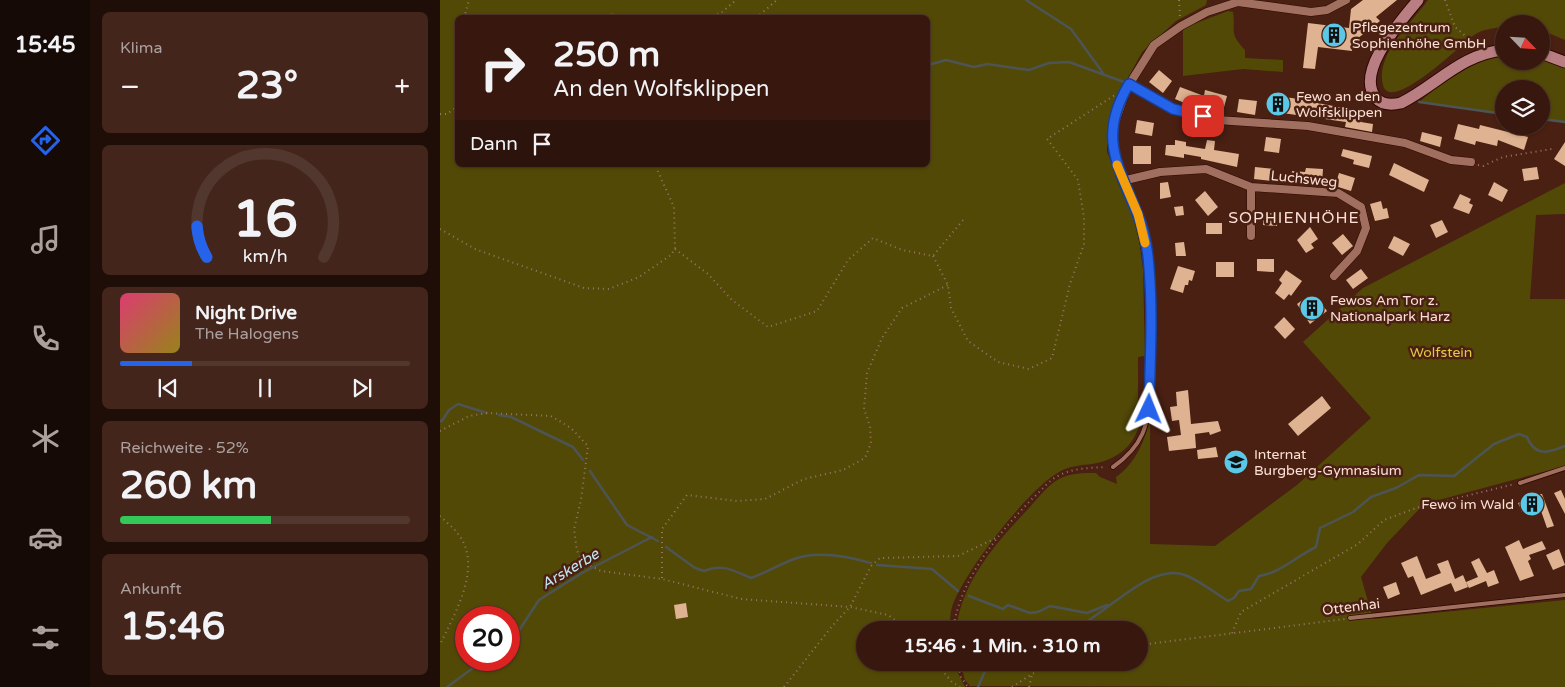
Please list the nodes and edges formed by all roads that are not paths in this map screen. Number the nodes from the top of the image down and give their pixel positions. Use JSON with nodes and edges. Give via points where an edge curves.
{"nodes":[{"id":1,"x":1346,"y":0,"type":"edge"},
{"id":2,"x":1418,"y":0,"type":"edge"},
{"id":3,"x":1277,"y":3,"type":"edge"},
{"id":4,"x":1495,"y":51,"type":"edge"},
{"id":5,"x":1550,"y":56,"type":"edge"},
{"id":6,"x":1565,"y":62,"type":"edge"},
{"id":7,"x":1129,"y":84,"type":"junction"},
{"id":8,"x":1471,"y":162,"type":"road end"},
{"id":9,"x":1122,"y":180,"type":"junction"},
{"id":10,"x":1251,"y":187,"type":"junction"},
{"id":11,"x":1251,"y":236,"type":"dead end"},
{"id":12,"x":1334,"y":276,"type":"dead end"},
{"id":13,"x":1150,"y":390,"type":"joint"},
{"id":14,"x":1113,"y":466,"type":"road end"},
{"id":15,"x":1565,"y":468,"type":"edge"},
{"id":16,"x":1520,"y":482,"type":"road end"},
{"id":17,"x":1565,"y":595,"type":"edge"},
{"id":18,"x":1350,"y":618,"type":"road end"}],
"edges":[{"from":1,"to":3,"type":"street","via":[[1319,11]]},
{"from":2,"to":4,"type":"main road","via":[[1373,64],[1371,87],[1379,100],[1393,105],[1401,103],[1460,63]]},
{"from":3,"to":7,"type":"street","via":[[1238,2],[1207,12],[1181,26],[1154,46]]},
{"from":5,"to":6,"type":"main road"},
{"from":7,"to":8,"type":"street","via":[[1173,109],[1217,120],[1308,126],[1406,143],[1450,160]]},
{"from":7,"to":9,"type":"street","via":[[1112,131],[1112,149]]},
{"from":9,"to":10,"type":"street","name":"Luchsweg","via":[[1160,172],[1206,170]]},
{"from":9,"to":13,"type":"street","via":[[1138,214],[1149,267]]},
{"from":10,"to":11,"type":"street","name":"Luchsweg"},
{"from":10,"to":12,"type":"street","name":"Luchsweg","via":[[1338,193],[1361,207],[1366,228],[1358,250]]},
{"from":13,"to":14,"type":"lane","via":[[1144,430],[1136,447]]},
{"from":15,"to":16,"type":"lane"},
{"from":17,"to":18,"type":"lane","name":"Ottenhai"}]}
